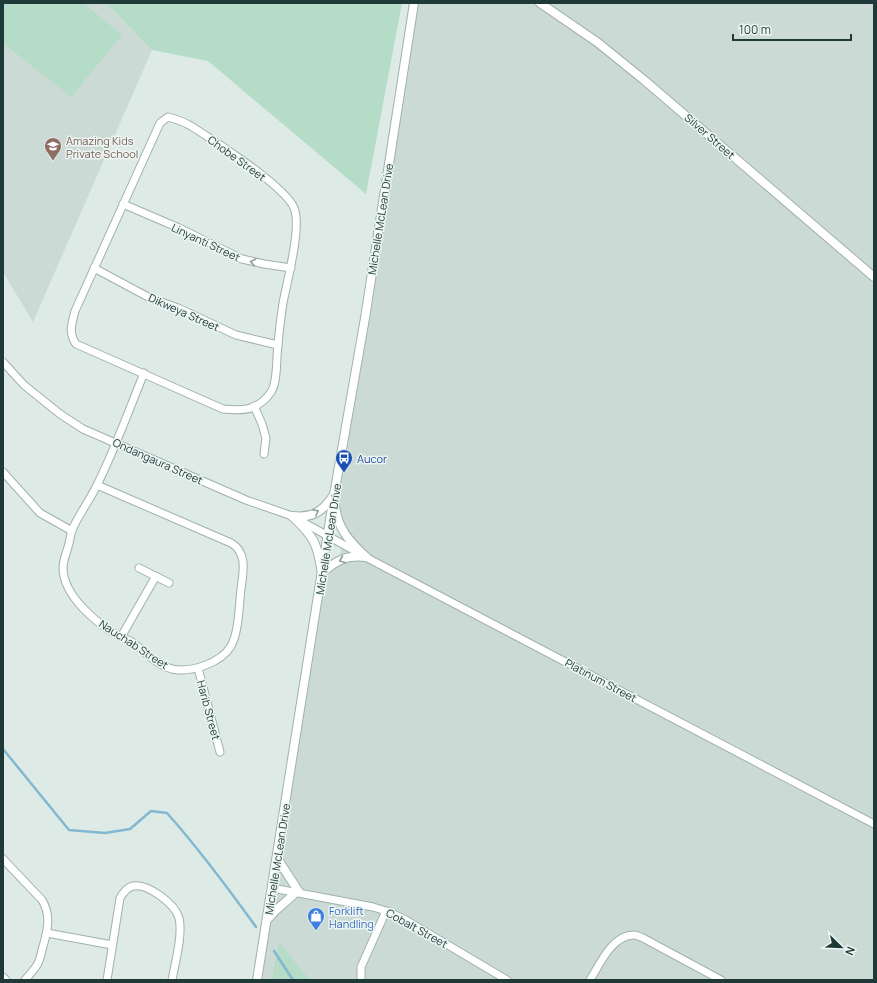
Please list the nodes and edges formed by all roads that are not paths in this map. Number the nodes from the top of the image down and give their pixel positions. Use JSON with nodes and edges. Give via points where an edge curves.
{"nodes":[{"id":1,"x":414,"y":3,"type":"edge"},
{"id":2,"x":540,"y":3,"type":"edge"},
{"id":3,"x":123,"y":204,"type":"junction"},
{"id":4,"x":94,"y":268,"type":"junction"},
{"id":5,"x":291,"y":268,"type":"junction"},
{"id":6,"x":874,"y":277,"type":"edge"},
{"id":7,"x":278,"y":345,"type":"junction"},
{"id":8,"x":3,"y":362,"type":"edge"},
{"id":9,"x":144,"y":373,"type":"junction"},
{"id":10,"x":254,"y":406,"type":"junction"},
{"id":11,"x":116,"y":443,"type":"junction"},
{"id":12,"x":264,"y":454,"type":"dead end"},
{"id":13,"x":3,"y":472,"type":"edge"},
{"id":14,"x":97,"y":485,"type":"junction"},
{"id":15,"x":334,"y":495,"type":"junction"},
{"id":16,"x":292,"y":516,"type":"junction"},
{"id":17,"x":72,"y":531,"type":"junction"},
{"id":18,"x":328,"y":535,"type":"junction"},
{"id":19,"x":366,"y":557,"type":"junction"},
{"id":20,"x":139,"y":568,"type":"dead end"},
{"id":21,"x":322,"y":573,"type":"junction"},
{"id":22,"x":156,"y":576,"type":"junction"},
{"id":23,"x":169,"y":583,"type":"dead end"},
{"id":24,"x":121,"y":637,"type":"junction"},
{"id":25,"x":198,"y":668,"type":"junction"},
{"id":26,"x":220,"y":752,"type":"dead end"},
{"id":27,"x":874,"y":824,"type":"edge"},
{"id":28,"x":277,"y":858,"type":"junction"},
{"id":29,"x":3,"y":859,"type":"edge"},
{"id":30,"x":272,"y":888,"type":"junction"},
{"id":31,"x":297,"y":892,"type":"junction"},
{"id":32,"x":386,"y":910,"type":"junction"},
{"id":33,"x":267,"y":920,"type":"junction"},
{"id":34,"x":47,"y":933,"type":"junction"},
{"id":35,"x":112,"y":945,"type":"junction"},
{"id":36,"x":3,"y":977,"type":"edge"},
{"id":37,"x":6,"y":980,"type":"edge"},
{"id":38,"x":25,"y":980,"type":"edge"},
{"id":39,"x":107,"y":980,"type":"edge"},
{"id":40,"x":172,"y":980,"type":"edge"},
{"id":41,"x":257,"y":980,"type":"edge"},
{"id":42,"x":361,"y":980,"type":"edge"},
{"id":43,"x":507,"y":980,"type":"edge"},
{"id":44,"x":590,"y":980,"type":"edge"},
{"id":45,"x":722,"y":980,"type":"edge"}],
"edges":[{"from":1,"to":15,"type":"street","name":"Michelle McLean Drive","via":[[365,318]]},
{"from":2,"to":6,"type":"street","name":"Silver Street","via":[[597,42],[644,80]]},
{"from":3,"to":4,"type":"street","name":"Chobe Street"},
{"from":5,"to":3,"type":"street","name":"Linyanti Street","one_way":true,"via":[[242,259]]},
{"from":3,"to":5,"type":"street","name":"Chobe Street","via":[[160,123],[168,117],[176,119],[190,125],[240,158],[288,198],[294,207],[297,220]]},
{"from":4,"to":7,"type":"street","name":"Dikweya Street","via":[[150,298],[230,333]]},
{"from":4,"to":9,"type":"street","name":"Chobe Street","via":[[75,311],[71,337],[76,344]]},
{"from":5,"to":7,"type":"street","name":"Chobe Street","via":[[283,303]]},
{"from":7,"to":10,"type":"street","name":"Chobe Street","via":[[274,386],[271,393]]},
{"from":8,"to":11,"type":"street","name":"Ondangaura Street","via":[[24,385],[60,414],[83,429]]},
{"from":9,"to":10,"type":"street","name":"Chobe Street","via":[[223,409],[247,410]]},
{"from":9,"to":11,"type":"street"},
{"from":10,"to":12,"type":"street","via":[[266,438]]},
{"from":11,"to":14,"type":"street","name":"Nauchab Street"},
{"from":11,"to":16,"type":"street","name":"Ondangaura Street","via":[[246,500]]},
{"from":13,"to":17,"type":"street","via":[[40,513]]},
{"from":14,"to":17,"type":"street","name":"Nauchab Street"},
{"from":14,"to":25,"type":"street","name":"Nauchab Street","via":[[231,543],[242,554],[244,569],[236,635],[229,650]]},
{"from":16,"to":15,"type":"street","one_way":true,"via":[[303,517],[320,511]]},
{"from":15,"to":18,"type":"street","name":"Michelle McLean Drive"},
{"from":15,"to":19,"type":"street","via":[[336,513],[344,535]]},
{"from":16,"to":18,"type":"street","name":"Ondangaura Street"},
{"from":16,"to":21,"type":"street","via":[[314,540]]},
{"from":17,"to":24,"type":"street","name":"Nauchab Street","via":[[63,568],[69,590],[86,612]]},
{"from":18,"to":19,"type":"street","name":"Platinum Street"},
{"from":18,"to":21,"type":"street","name":"Michelle McLean Drive"},
{"from":19,"to":21,"type":"street","one_way":true,"via":[[345,558]]},
{"from":19,"to":27,"type":"street","name":"Platinum Street"},
{"from":20,"to":22,"type":"street"},
{"from":21,"to":28,"type":"street","name":"Michelle McLean Drive"},
{"from":22,"to":23,"type":"street"},
{"from":22,"to":24,"type":"street"},
{"from":24,"to":25,"type":"street","name":"Nauchab Street","via":[[163,665],[173,669]]},
{"from":25,"to":26,"type":"street","name":"Harib Street"},
{"from":28,"to":30,"type":"street","name":"Michelle McLean Drive"},
{"from":28,"to":31,"type":"street"},
{"from":29,"to":34,"type":"street","via":[[46,907]]},
{"from":30,"to":31,"type":"street","name":"Cobalt Street"},
{"from":30,"to":33,"type":"street","name":"Michelle McLean Drive"},
{"from":31,"to":32,"type":"street","name":"Cobalt Street"},
{"from":31,"to":33,"type":"street","via":[[278,906]]},
{"from":32,"to":42,"type":"street","via":[[361,967]]},
{"from":32,"to":43,"type":"street","name":"Cobalt Street"},
{"from":33,"to":41,"type":"street","name":"Michelle McLean Drive"},
{"from":34,"to":35,"type":"street"},
{"from":34,"to":38,"type":"street","via":[[37,965]]},
{"from":35,"to":39,"type":"street"},
{"from":35,"to":40,"type":"street","via":[[120,898],[134,886],[146,888],[171,904],[179,918],[179,936]]},
{"from":36,"to":37,"type":"street"},
{"from":44,"to":45,"type":"street","via":[[614,944],[624,937],[634,935]]}]}
